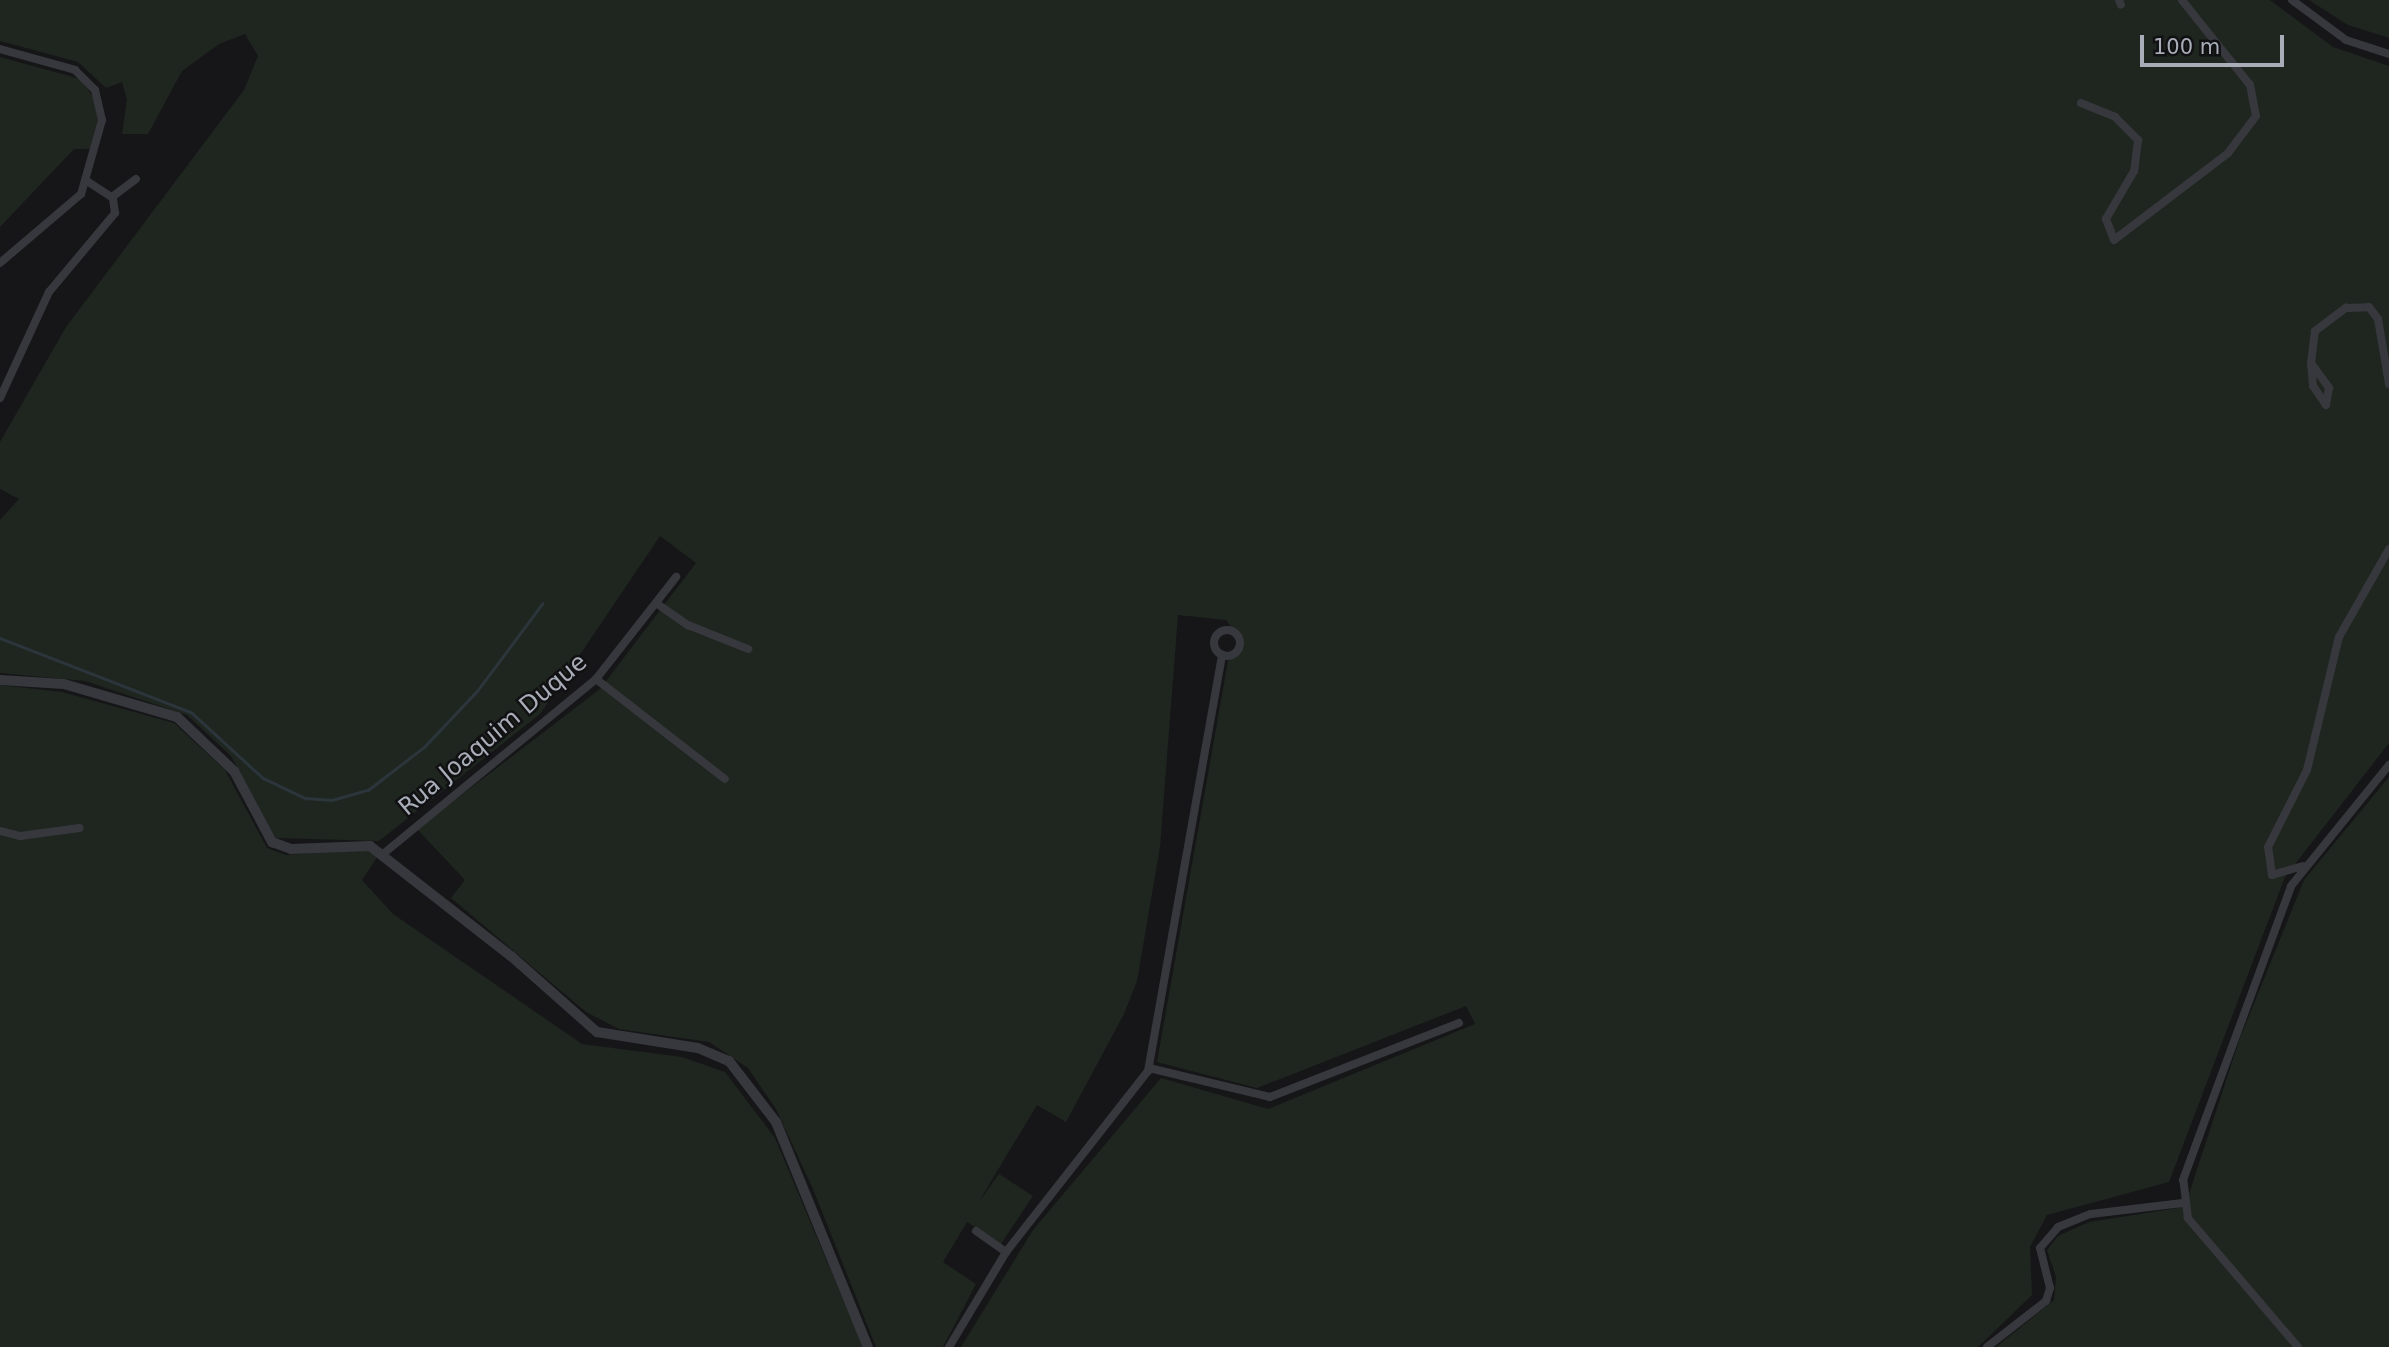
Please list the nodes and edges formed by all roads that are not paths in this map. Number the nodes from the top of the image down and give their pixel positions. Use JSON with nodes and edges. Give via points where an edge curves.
{"nodes":[{"id":1,"x":2182,"y":0,"type":"edge"},
{"id":2,"x":2292,"y":0,"type":"edge"},
{"id":3,"x":0,"y":49,"type":"edge"},
{"id":4,"x":2389,"y":54,"type":"edge"},
{"id":5,"x":2081,"y":103,"type":"dead end"},
{"id":6,"x":136,"y":179,"type":"dead end"},
{"id":7,"x":88,"y":181,"type":"junction"},
{"id":8,"x":112,"y":197,"type":"junction"},
{"id":9,"x":0,"y":263,"type":"edge"},
{"id":10,"x":2311,"y":363,"type":"junction"},
{"id":11,"x":2389,"y":384,"type":"edge"},
{"id":12,"x":0,"y":398,"type":"edge"},
{"id":13,"x":2389,"y":549,"type":"edge"},
{"id":14,"x":676,"y":577,"type":"dead end"},
{"id":15,"x":656,"y":603,"type":"junction"},
{"id":16,"x":748,"y":649,"type":"dead end"},
{"id":17,"x":1222,"y":655,"type":"dead end"},
{"id":18,"x":596,"y":679,"type":"junction"},
{"id":19,"x":0,"y":680,"type":"edge"},
{"id":20,"x":2389,"y":765,"type":"edge"},
{"id":21,"x":724,"y":779,"type":"dead end"},
{"id":22,"x":79,"y":828,"type":"dead end"},
{"id":23,"x":0,"y":831,"type":"edge"},
{"id":24,"x":383,"y":854,"type":"junction"},
{"id":25,"x":2303,"y":866,"type":"junction"},
{"id":26,"x":1459,"y":1023,"type":"dead end"},
{"id":27,"x":1149,"y":1068,"type":"junction"},
{"id":28,"x":2182,"y":1203,"type":"junction"},
{"id":29,"x":976,"y":1231,"type":"dead end"},
{"id":30,"x":1006,"y":1252,"type":"junction"},
{"id":31,"x":868,"y":1347,"type":"edge"},
{"id":32,"x":948,"y":1347,"type":"edge"},
{"id":33,"x":1987,"y":1347,"type":"edge"},
{"id":34,"x":2298,"y":1347,"type":"edge"}],
"edges":[{"from":1,"to":5,"type":"street","via":[[2250,85],[2256,116],[2228,153],[2114,240],[2106,219],[2134,171],[2138,140],[2122,122]]},
{"from":2,"to":4,"type":"street","via":[[2346,40]]},
{"from":3,"to":7,"type":"street","via":[[65,65],[95,90],[102,120]]},
{"from":6,"to":8,"type":"street"},
{"from":7,"to":8,"type":"street"},
{"from":7,"to":9,"type":"street","via":[[74,203]]},
{"from":8,"to":12,"type":"street","via":[[115,213],[49,292]]},
{"from":10,"to":10,"type":"street","via":[[2329,388],[2326,405],[2313,386]]},
{"from":10,"to":11,"type":"street","via":[[2319,324],[2346,308],[2369,307],[2378,318]]},
{"from":13,"to":25,"type":"street","via":[[2339,637],[2307,770],[2268,847],[2272,875]]},
{"from":14,"to":15,"type":"street","name":"Rua Joaquim Duque"},
{"from":15,"to":16,"type":"street","via":[[688,625]]},
{"from":15,"to":18,"type":"street","name":"Rua Joaquim Duque"},
{"from":17,"to":27,"type":"street"},
{"from":18,"to":21,"type":"street"},
{"from":18,"to":24,"type":"street","name":"Rua Joaquim Duque"},
{"from":19,"to":24,"type":"street","via":[[64,684],[177,717],[234,771],[272,842],[291,849],[350,842]]},
{"from":20,"to":25,"type":"street"},
{"from":22,"to":23,"type":"street","via":[[20,836]]},
{"from":24,"to":31,"type":"street","via":[[597,1032],[698,1048],[740,1071],[776,1122]]},
{"from":25,"to":28,"type":"street","via":[[2194,1143]]},
{"from":26,"to":27,"type":"street","via":[[1270,1097]]},
{"from":27,"to":30,"type":"street","via":[[1132,1097]]},
{"from":28,"to":33,"type":"street","via":[[2091,1214],[2058,1227],[2040,1248],[2050,1288],[2046,1301]]},
{"from":28,"to":34,"type":"street","via":[[2202,1236]]},
{"from":29,"to":30,"type":"street"},
{"from":30,"to":32,"type":"street"}]}
